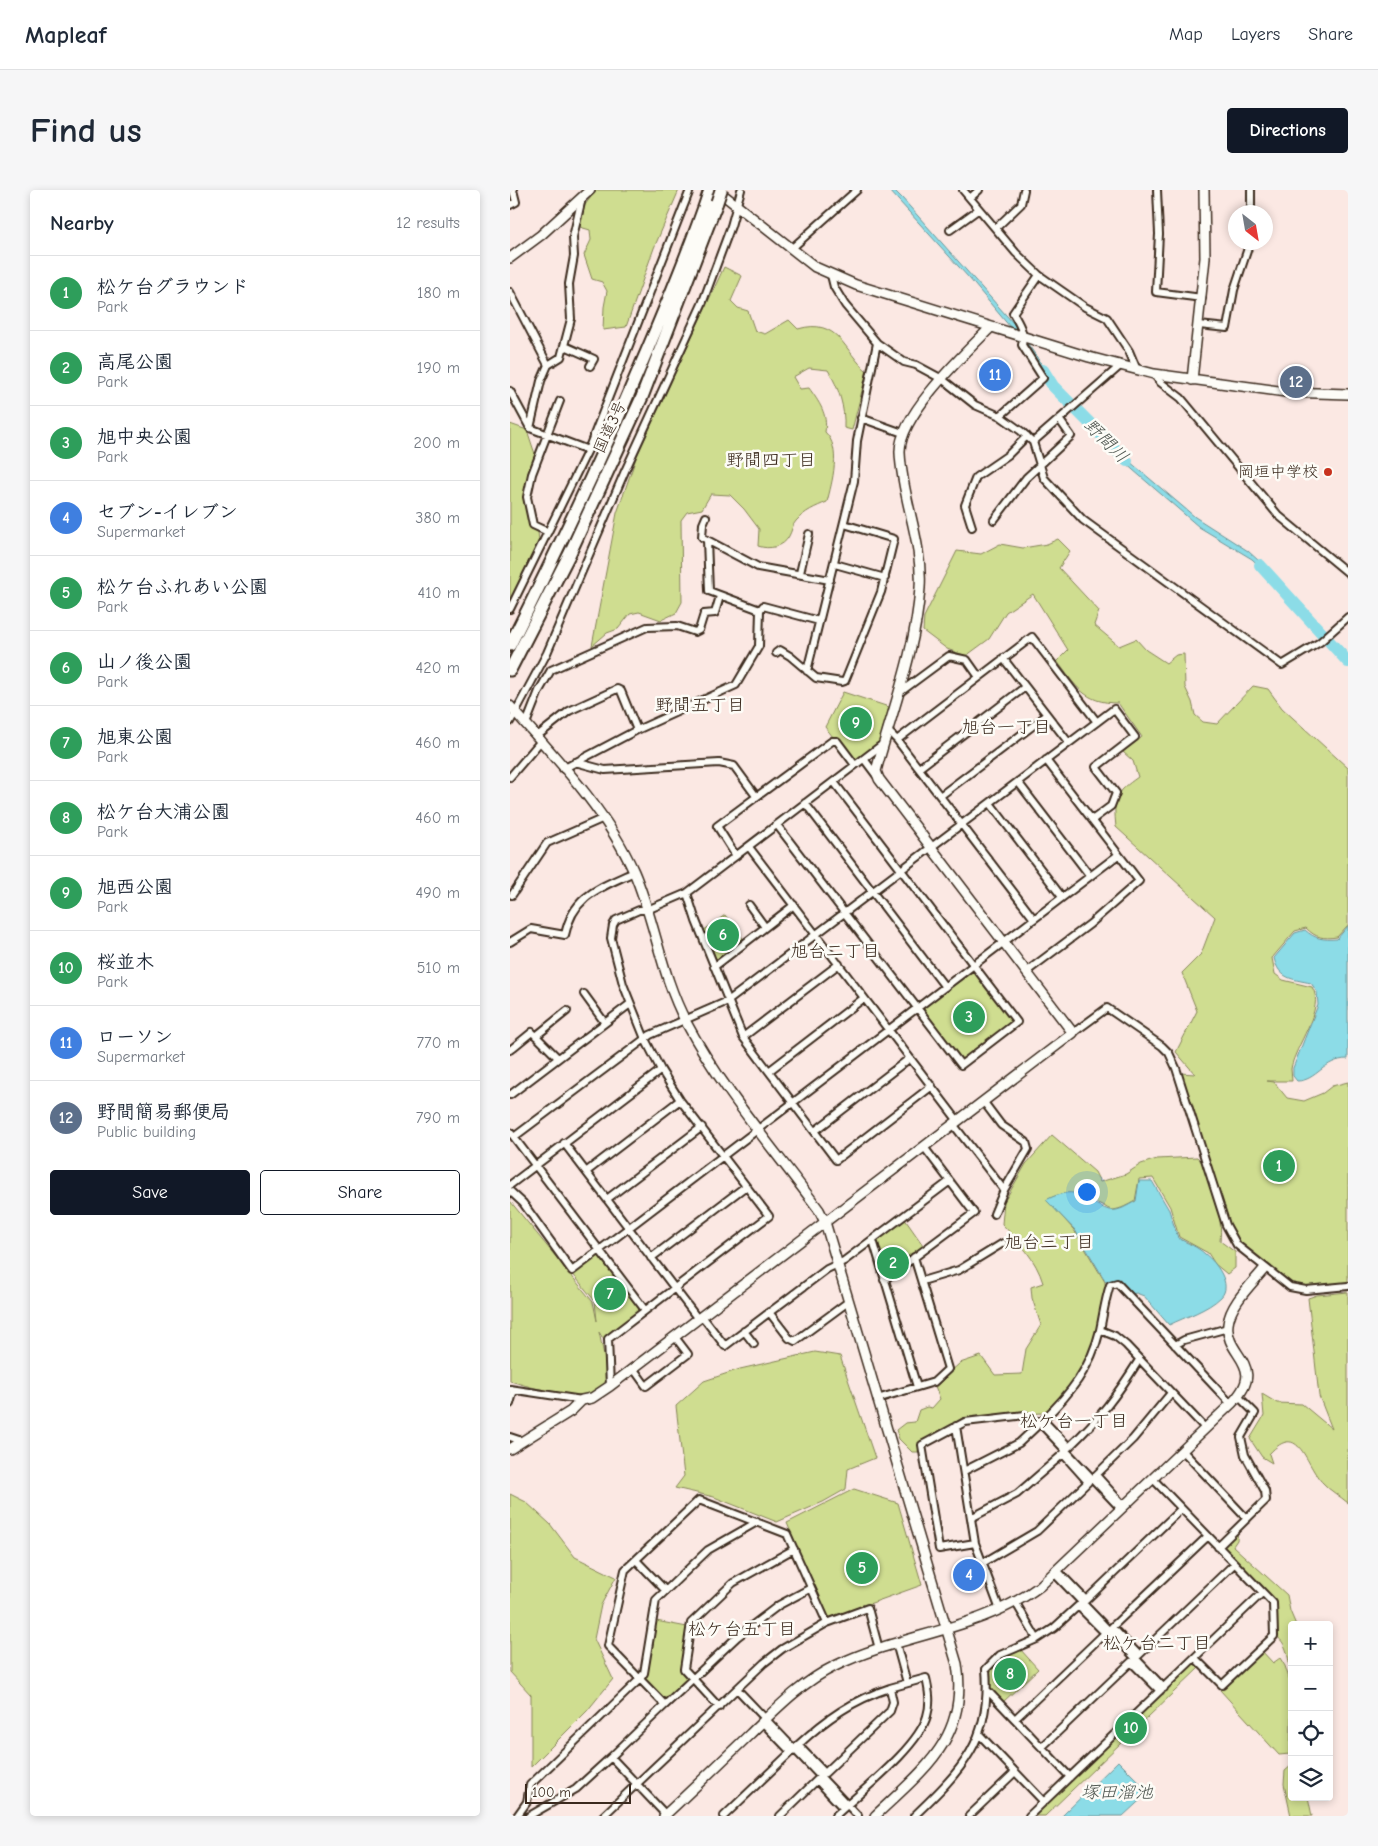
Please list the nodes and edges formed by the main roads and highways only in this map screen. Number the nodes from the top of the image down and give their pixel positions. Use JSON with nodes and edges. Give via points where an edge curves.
{"nodes":[{"id":1,"x":714,"y":194,"type":"edge"},
{"id":2,"x":510,"y":645,"type":"edge"},
{"id":3,"x":510,"y":670,"type":"edge"}],
"edges":[{"from":1,"to":2,"type":"highway","name":"国道3号","via":[[610,436]]},
{"from":1,"to":3,"type":"highway","name":"国道3号","via":[[642,397],[570,553]]}]}
